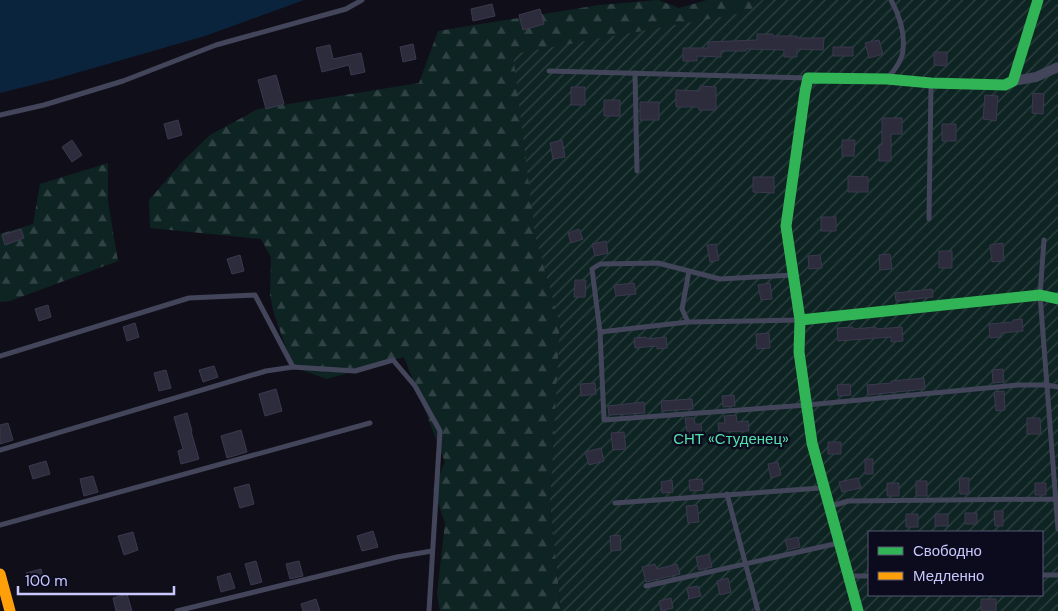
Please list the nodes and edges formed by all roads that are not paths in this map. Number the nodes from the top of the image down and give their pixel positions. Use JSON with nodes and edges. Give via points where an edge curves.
{"nodes":[{"id":1,"x":362,"y":0,"type":"edge"},
{"id":2,"x":891,"y":0,"type":"edge"},
{"id":3,"x":1038,"y":0,"type":"edge"},
{"id":4,"x":1058,"y":67,"type":"edge"},
{"id":5,"x":549,"y":70,"type":"dead end"},
{"id":6,"x":635,"y":73,"type":"junction"},
{"id":7,"x":808,"y":78,"type":"junction"},
{"id":8,"x":887,"y":79,"type":"junction"},
{"id":9,"x":1013,"y":81,"type":"junction"},
{"id":10,"x":931,"y":83,"type":"junction"},
{"id":11,"x":0,"y":115,"type":"edge"},
{"id":12,"x":637,"y":171,"type":"dead end"},
{"id":13,"x":929,"y":219,"type":"dead end"},
{"id":14,"x":1044,"y":240,"type":"dead end"},
{"id":15,"x":689,"y":271,"type":"junction"},
{"id":16,"x":793,"y":275,"type":"junction"},
{"id":17,"x":1040,"y":295,"type":"junction"},
{"id":18,"x":1058,"y":299,"type":"edge"},
{"id":19,"x":800,"y":320,"type":"junction"},
{"id":20,"x":688,"y":322,"type":"junction"},
{"id":21,"x":600,"y":332,"type":"junction"},
{"id":22,"x":0,"y":356,"type":"edge"},
{"id":23,"x":293,"y":367,"type":"junction"},
{"id":24,"x":1047,"y":385,"type":"junction"},
{"id":25,"x":1058,"y":387,"type":"edge"},
{"id":26,"x":807,"y":406,"type":"junction"},
{"id":27,"x":370,"y":424,"type":"dead end"},
{"id":28,"x":1052,"y":445,"type":"junction"},
{"id":29,"x":1058,"y":445,"type":"edge"},
{"id":30,"x":0,"y":450,"type":"edge"},
{"id":31,"x":824,"y":488,"type":"junction"},
{"id":32,"x":727,"y":494,"type":"junction"},
{"id":33,"x":1056,"y":499,"type":"junction"},
{"id":34,"x":615,"y":503,"type":"dead end"},
{"id":35,"x":830,"y":507,"type":"junction"},
{"id":36,"x":0,"y":525,"type":"edge"},
{"id":37,"x":1058,"y":528,"type":"edge"},
{"id":38,"x":839,"y":543,"type":"junction"},
{"id":39,"x":432,"y":551,"type":"junction"},
{"id":40,"x":746,"y":564,"type":"junction"},
{"id":41,"x":0,"y":574,"type":"edge"},
{"id":42,"x":1043,"y":575,"type":"edge"},
{"id":43,"x":1058,"y":575,"type":"edge"},
{"id":44,"x":848,"y":576,"type":"junction"},
{"id":45,"x":868,"y":576,"type":"edge"},
{"id":46,"x":646,"y":586,"type":"dead end"},
{"id":47,"x":10,"y":611,"type":"edge"},
{"id":48,"x":176,"y":611,"type":"edge"},
{"id":49,"x":429,"y":611,"type":"edge"},
{"id":50,"x":758,"y":611,"type":"edge"},
{"id":51,"x":858,"y":611,"type":"edge"}],
"edges":[{"from":1,"to":11,"type":"lane","via":[[346,9],[216,45],[123,81]]},
{"from":2,"to":8,"type":"lane","via":[[902,31],[903,50],[898,65]]},
{"from":3,"to":9,"type":"street"},
{"from":4,"to":9,"type":"street","via":[[1036,77]]},
{"from":5,"to":6,"type":"lane"},
{"from":6,"to":7,"type":"lane"},
{"from":6,"to":12,"type":"lane"},
{"from":7,"to":8,"type":"street"},
{"from":7,"to":16,"type":"street","via":[[786,226]]},
{"from":8,"to":10,"type":"street"},
{"from":9,"to":10,"type":"street","via":[[1005,85]]},
{"from":10,"to":13,"type":"lane"},
{"from":14,"to":17,"type":"lane"},
{"from":15,"to":16,"type":"lane","via":[[720,279]]},
{"from":15,"to":20,"type":"lane","via":[[682,309]]},
{"from":15,"to":21,"type":"lane","via":[[658,263],[600,264],[592,269]]},
{"from":16,"to":19,"type":"street"},
{"from":17,"to":18,"type":"street"},
{"from":17,"to":19,"type":"street"},
{"from":17,"to":24,"type":"lane"},
{"from":19,"to":20,"type":"lane"},
{"from":19,"to":26,"type":"street","via":[[799,352]]},
{"from":20,"to":21,"type":"lane"},
{"from":21,"to":26,"type":"lane","via":[[604,420]]},
{"from":22,"to":23,"type":"lane","via":[[190,298],[255,296]]},
{"from":23,"to":30,"type":"lane","via":[[266,371]]},
{"from":23,"to":39,"type":"lane","via":[[355,371],[394,360],[415,386],[440,431]]},
{"from":24,"to":25,"type":"lane"},
{"from":24,"to":26,"type":"lane","via":[[1018,384]]},
{"from":24,"to":28,"type":"lane"},
{"from":26,"to":31,"type":"street","via":[[812,443]]},
{"from":27,"to":36,"type":"lane"},
{"from":28,"to":29,"type":"lane"},
{"from":28,"to":33,"type":"lane"},
{"from":31,"to":32,"type":"lane"},
{"from":31,"to":35,"type":"street"},
{"from":32,"to":34,"type":"lane"},
{"from":32,"to":40,"type":"lane"},
{"from":33,"to":35,"type":"lane","via":[[848,501]]},
{"from":33,"to":37,"type":"lane"},
{"from":35,"to":38,"type":"street"},
{"from":38,"to":40,"type":"lane"},
{"from":38,"to":44,"type":"street"},
{"from":39,"to":48,"type":"lane"},
{"from":39,"to":49,"type":"lane"},
{"from":40,"to":46,"type":"lane"},
{"from":40,"to":50,"type":"lane"},
{"from":41,"to":47,"type":"street"},
{"from":42,"to":43,"type":"lane"},
{"from":44,"to":45,"type":"lane"},
{"from":44,"to":51,"type":"street"}]}
